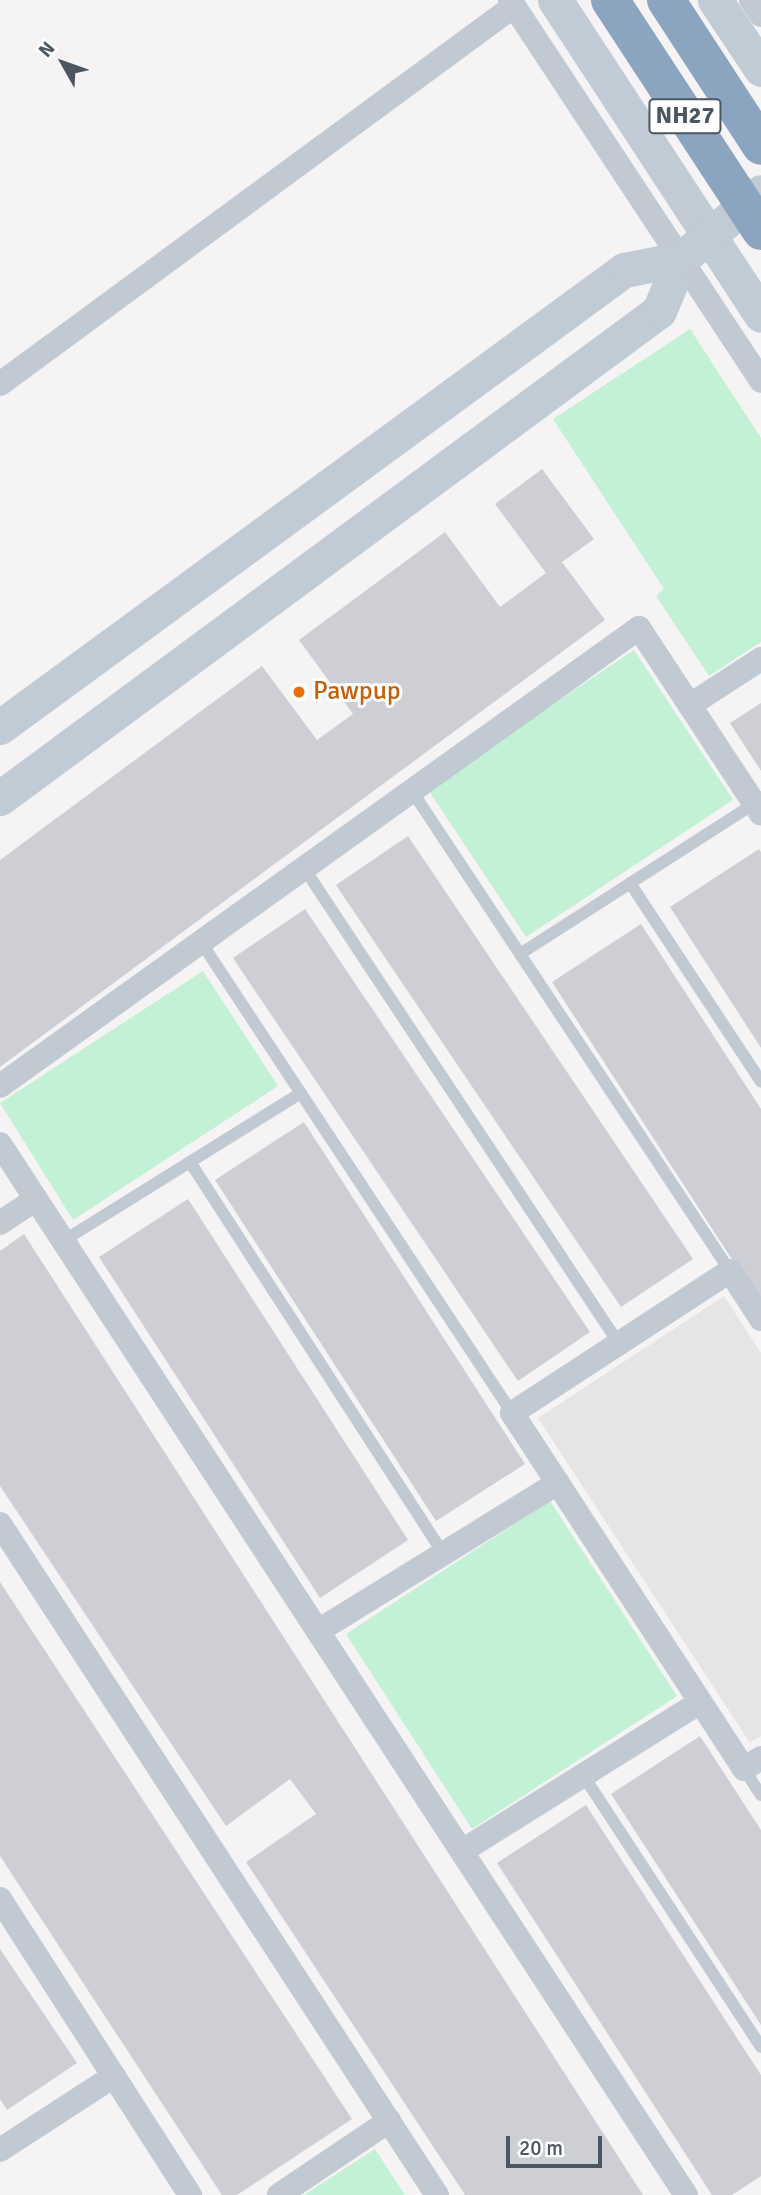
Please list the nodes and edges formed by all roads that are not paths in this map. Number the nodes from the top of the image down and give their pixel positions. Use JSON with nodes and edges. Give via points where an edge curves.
{"nodes":[{"id":1,"x":555,"y":0,"type":"edge"},
{"id":2,"x":610,"y":0,"type":"edge"},
{"id":3,"x":666,"y":0,"type":"edge"},
{"id":4,"x":715,"y":0,"type":"edge"},
{"id":5,"x":751,"y":0,"type":"edge"},
{"id":6,"x":512,"y":3,"type":"edge"},
{"id":7,"x":761,"y":15,"type":"edge"},
{"id":8,"x":761,"y":69,"type":"edge"},
{"id":9,"x":761,"y":145,"type":"edge"},
{"id":10,"x":761,"y":192,"type":"edge"},
{"id":11,"x":761,"y":231,"type":"edge"},
{"id":12,"x":681,"y":259,"type":"junction"},
{"id":13,"x":761,"y":315,"type":"edge"},
{"id":14,"x":761,"y":382,"type":"edge"},
{"id":15,"x":0,"y":384,"type":"edge"},
{"id":16,"x":761,"y":659,"type":"edge"},
{"id":17,"x":690,"y":705,"type":"junction"},
{"id":18,"x":0,"y":727,"type":"edge"},
{"id":19,"x":412,"y":791,"type":"junction"},
{"id":20,"x":0,"y":798,"type":"edge"},
{"id":21,"x":757,"y":809,"type":"edge"},
{"id":22,"x":304,"y":868,"type":"junction"},
{"id":23,"x":631,"y":883,"type":"junction"},
{"id":24,"x":201,"y":942,"type":"junction"},
{"id":25,"x":520,"y":954,"type":"junction"},
{"id":26,"x":761,"y":1082,"type":"edge"},
{"id":27,"x":0,"y":1086,"type":"edge"},
{"id":28,"x":301,"y":1093,"type":"junction"},
{"id":29,"x":0,"y":1144,"type":"edge"},
{"id":30,"x":190,"y":1162,"type":"junction"},
{"id":31,"x":36,"y":1199,"type":"junction"},
{"id":32,"x":0,"y":1223,"type":"edge"},
{"id":33,"x":63,"y":1241,"type":"junction"},
{"id":34,"x":730,"y":1271,"type":"junction"},
{"id":35,"x":761,"y":1319,"type":"edge"},
{"id":36,"x":619,"y":1343,"type":"junction"},
{"id":37,"x":512,"y":1413,"type":"junction"},
{"id":38,"x":558,"y":1483,"type":"junction"},
{"id":39,"x":0,"y":1524,"type":"edge"},
{"id":40,"x":444,"y":1554,"type":"junction"},
{"id":41,"x":318,"y":1631,"type":"junction"},
{"id":42,"x":700,"y":1702,"type":"junction"},
{"id":43,"x":752,"y":1763,"type":"edge"},
{"id":44,"x":583,"y":1775,"type":"junction"},
{"id":45,"x":761,"y":1795,"type":"edge"},
{"id":46,"x":462,"y":1851,"type":"junction"},
{"id":47,"x":0,"y":1899,"type":"edge"},
{"id":48,"x":761,"y":2047,"type":"edge"},
{"id":49,"x":114,"y":2077,"type":"junction"},
{"id":50,"x":389,"y":2121,"type":"junction"},
{"id":51,"x":0,"y":2150,"type":"edge"},
{"id":52,"x":190,"y":2195,"type":"edge"},
{"id":53,"x":279,"y":2195,"type":"edge"},
{"id":54,"x":437,"y":2195,"type":"edge"},
{"id":55,"x":686,"y":2195,"type":"edge"}],
"edges":[{"from":1,"to":13,"type":"street"},
{"from":2,"to":11,"type":"highway","number":"NH27"},
{"from":3,"to":9,"type":"highway","number":"NH27"},
{"from":4,"to":8,"type":"street"},
{"from":5,"to":7,"type":"street"},
{"from":6,"to":12,"type":"street"},
{"from":6,"to":15,"type":"street"},
{"from":10,"to":12,"type":"street"},
{"from":12,"to":14,"type":"street"},
{"from":12,"to":18,"type":"street","via":[[624,270]]},
{"from":12,"to":20,"type":"street","via":[[659,312]]},
{"from":16,"to":17,"type":"street"},
{"from":17,"to":19,"type":"street","via":[[639,628]]},
{"from":17,"to":21,"type":"street"},
{"from":19,"to":22,"type":"street"},
{"from":19,"to":25,"type":"lane"},
{"from":21,"to":23,"type":"lane"},
{"from":22,"to":24,"type":"street"},
{"from":22,"to":36,"type":"lane"},
{"from":23,"to":25,"type":"lane"},
{"from":23,"to":26,"type":"lane"},
{"from":24,"to":27,"type":"street"},
{"from":24,"to":28,"type":"lane"},
{"from":25,"to":34,"type":"lane"},
{"from":28,"to":30,"type":"lane"},
{"from":28,"to":37,"type":"lane"},
{"from":29,"to":31,"type":"street"},
{"from":30,"to":33,"type":"lane"},
{"from":30,"to":40,"type":"lane"},
{"from":31,"to":32,"type":"street"},
{"from":31,"to":33,"type":"street"},
{"from":33,"to":41,"type":"street"},
{"from":34,"to":35,"type":"street"},
{"from":34,"to":36,"type":"street"},
{"from":36,"to":37,"type":"street"},
{"from":37,"to":38,"type":"street"},
{"from":38,"to":40,"type":"street"},
{"from":38,"to":42,"type":"street"},
{"from":39,"to":50,"type":"street"},
{"from":40,"to":41,"type":"street"},
{"from":41,"to":46,"type":"street"},
{"from":42,"to":43,"type":"street"},
{"from":42,"to":44,"type":"street"},
{"from":43,"to":45,"type":"lane"},
{"from":44,"to":46,"type":"street"},
{"from":44,"to":48,"type":"lane"},
{"from":46,"to":55,"type":"street"},
{"from":47,"to":49,"type":"street"},
{"from":49,"to":51,"type":"street"},
{"from":49,"to":52,"type":"street"},
{"from":50,"to":53,"type":"street"},
{"from":50,"to":54,"type":"street"}]}
